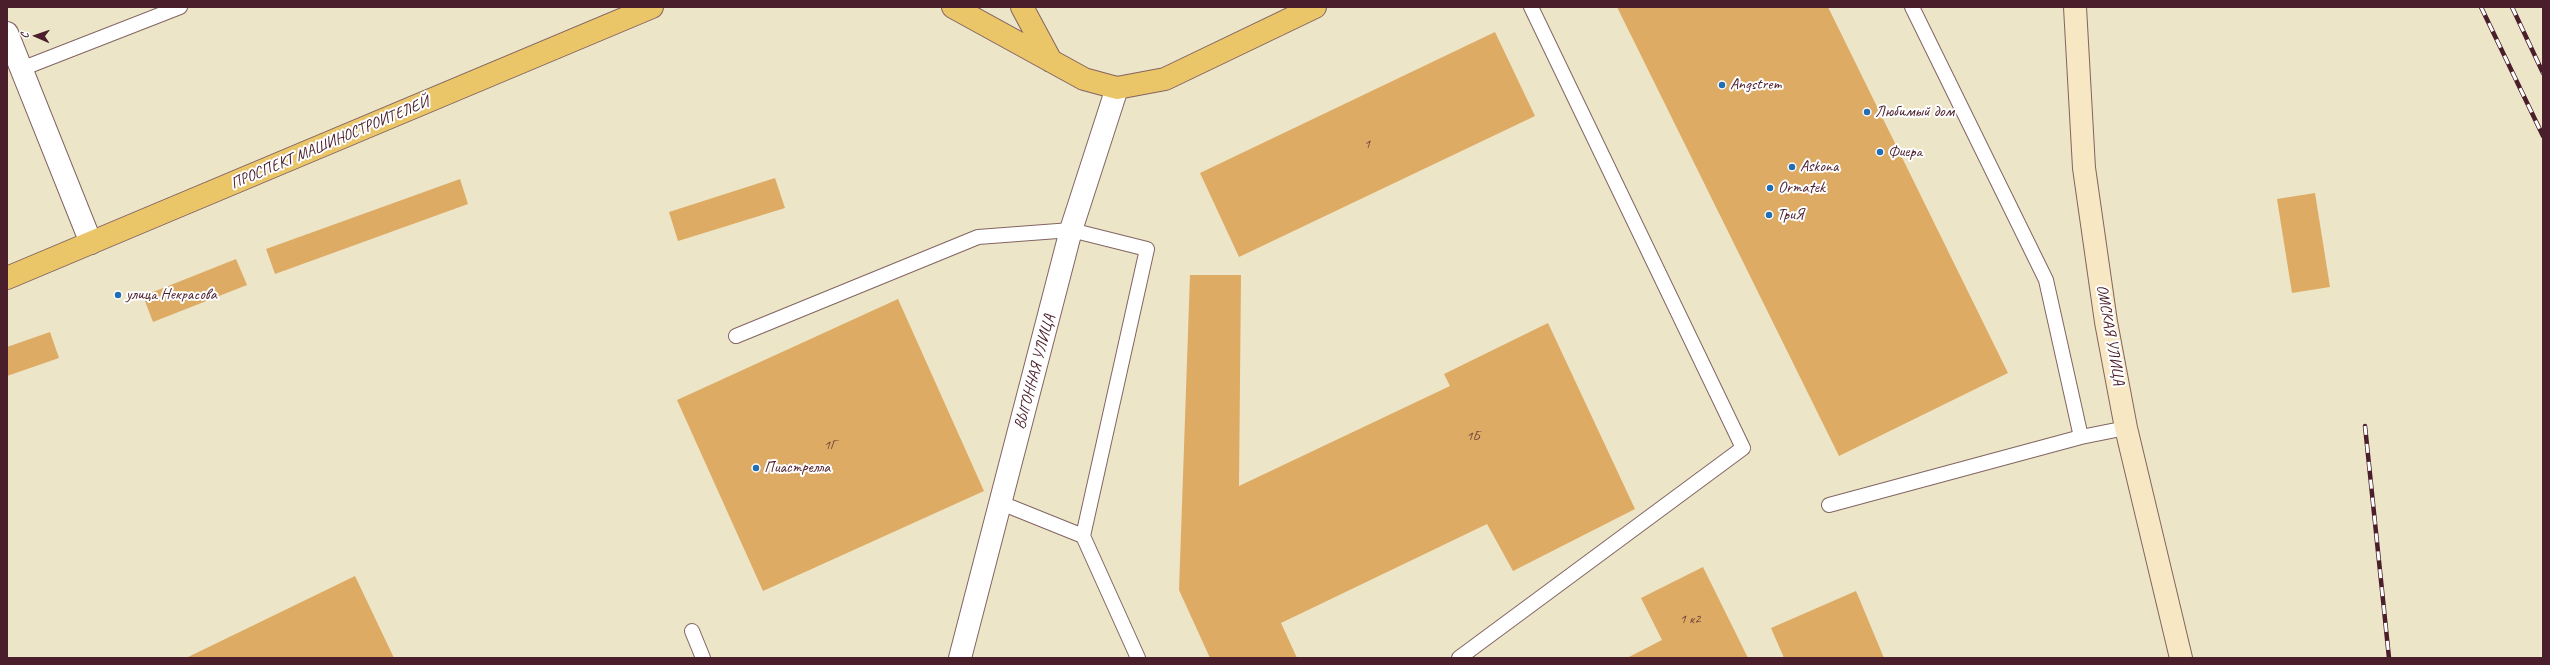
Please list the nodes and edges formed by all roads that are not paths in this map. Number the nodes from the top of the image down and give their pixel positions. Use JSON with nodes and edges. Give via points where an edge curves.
{"nodes":[{"id":1,"x":180,"y":7,"type":"edge"},
{"id":2,"x":609,"y":7,"type":"edge"},
{"id":3,"x":652,"y":7,"type":"edge"},
{"id":4,"x":953,"y":7,"type":"edge"},
{"id":5,"x":1022,"y":7,"type":"edge"},
{"id":6,"x":1315,"y":7,"type":"edge"},
{"id":7,"x":1531,"y":7,"type":"edge"},
{"id":8,"x":1912,"y":7,"type":"edge"},
{"id":9,"x":2075,"y":7,"type":"edge"},
{"id":10,"x":7,"y":33,"type":"edge"},
{"id":11,"x":590,"y":33,"type":"junction"},
{"id":12,"x":1051,"y":61,"type":"junction"},
{"id":13,"x":21,"y":69,"type":"junction"},
{"id":14,"x":1117,"y":88,"type":"junction"},
{"id":15,"x":1071,"y":230,"type":"junction"},
{"id":16,"x":91,"y":243,"type":"junction"},
{"id":17,"x":7,"y":278,"type":"edge"},
{"id":18,"x":736,"y":336,"type":"dead end"},
{"id":19,"x":2126,"y":428,"type":"junction"},
{"id":20,"x":2081,"y":437,"type":"junction"},
{"id":21,"x":1001,"y":503,"type":"junction"},
{"id":22,"x":1829,"y":505,"type":"dead end"},
{"id":23,"x":1083,"y":536,"type":"junction"},
{"id":24,"x":692,"y":632,"type":"dead end"},
{"id":25,"x":704,"y":658,"type":"edge"},
{"id":26,"x":960,"y":658,"type":"edge"},
{"id":27,"x":1138,"y":658,"type":"edge"},
{"id":28,"x":1459,"y":658,"type":"edge"},
{"id":29,"x":2181,"y":658,"type":"edge"}],
"edges":[{"from":1,"to":13,"type":"lane"},
{"from":2,"to":11,"type":"main road"},
{"from":3,"to":11,"type":"main road","name":"ПРОСПЕКТ МАШИНОСТРОИТЕЛЕЙ"},
{"from":4,"to":12,"type":"main road"},
{"from":5,"to":12,"type":"main road"},
{"from":6,"to":14,"type":"main road","via":[[1165,79]]},
{"from":7,"to":28,"type":"lane","via":[[1743,448]]},
{"from":8,"to":20,"type":"lane","via":[[2046,280]]},
{"from":9,"to":19,"type":"main road","name":"ОМСКАЯ УЛИЦА","via":[[2084,168],[2106,322]]},
{"from":10,"to":13,"type":"street"},
{"from":11,"to":16,"type":"main road","name":"ПРОСПЕКТ МАШИНОСТРОИТЕЛЕЙ"},
{"from":12,"to":14,"type":"main road","via":[[1084,79]]},
{"from":13,"to":16,"type":"street"},
{"from":14,"to":15,"type":"street","name":"ВЫГОННАЯ УЛИЦА"},
{"from":15,"to":18,"type":"lane","via":[[978,237]]},
{"from":15,"to":21,"type":"street","name":"ВЫГОННАЯ УЛИЦА"},
{"from":15,"to":23,"type":"lane","via":[[1147,249]]},
{"from":16,"to":17,"type":"main road","name":"ПРОСПЕКТ МАШИНОСТРОИТЕЛЕЙ"},
{"from":19,"to":20,"type":"lane"},
{"from":19,"to":29,"type":"main road","name":"ОМСКАЯ УЛИЦА"},
{"from":20,"to":22,"type":"lane"},
{"from":21,"to":23,"type":"lane"},
{"from":21,"to":26,"type":"street","name":"ВЫГОННАЯ УЛИЦА"},
{"from":23,"to":27,"type":"lane"},
{"from":24,"to":25,"type":"lane"}]}
